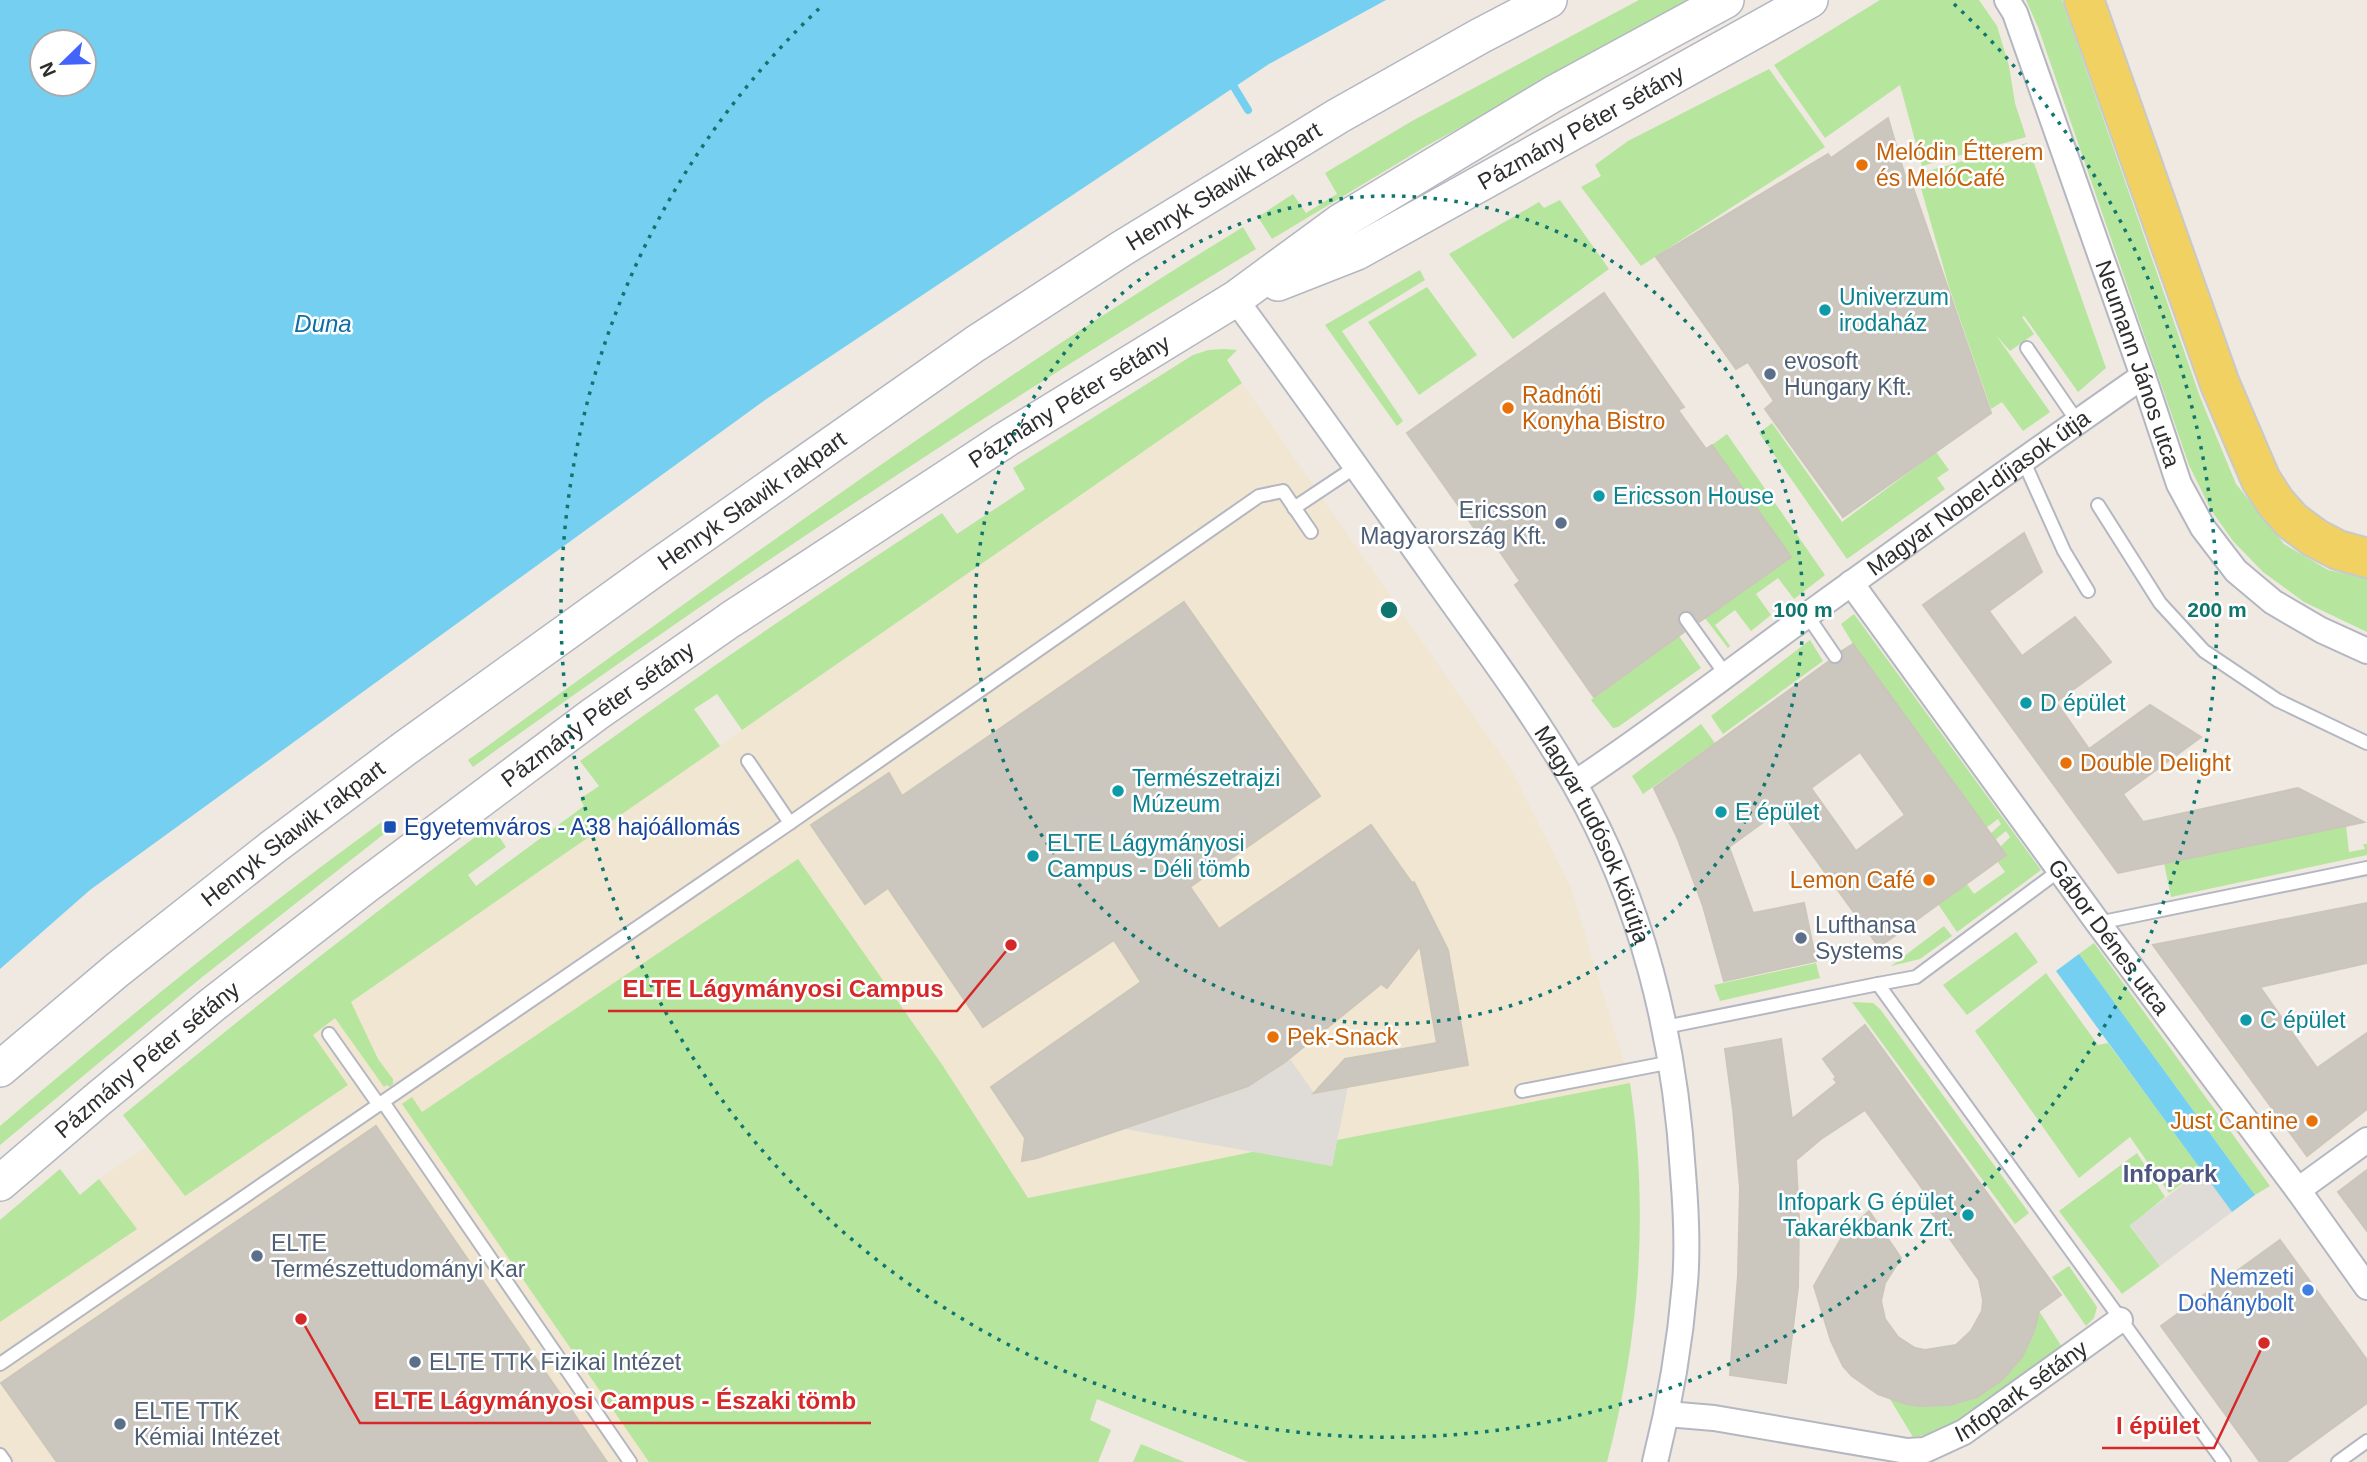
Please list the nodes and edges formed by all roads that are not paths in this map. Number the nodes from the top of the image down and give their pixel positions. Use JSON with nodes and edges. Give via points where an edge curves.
{"nodes":[{"id":1,"x":1549,"y":0,"type":"edge"},
{"id":2,"x":1726,"y":0,"type":"edge"},
{"id":3,"x":1810,"y":0,"type":"edge"},
{"id":4,"x":2007,"y":0,"type":"edge"},
{"id":5,"x":2084,"y":0,"type":"edge"},
{"id":6,"x":1235,"y":299,"type":"junction"},
{"id":7,"x":2027,"y":348,"type":"dead end"},
{"id":8,"x":2143,"y":376,"type":"junction"},
{"id":9,"x":2077,"y":421,"type":"junction"},
{"id":10,"x":2023,"y":460,"type":"junction"},
{"id":11,"x":1357,"y":466,"type":"junction"},
{"id":12,"x":2098,"y":505,"type":"dead end"},
{"id":13,"x":1294,"y":508,"type":"junction"},
{"id":14,"x":1311,"y":532,"type":"dead end"},
{"id":15,"x":2367,"y":558,"type":"edge"},
{"id":16,"x":1851,"y":583,"type":"junction"},
{"id":17,"x":2088,"y":592,"type":"dead end"},
{"id":18,"x":1807,"y":615,"type":"junction"},
{"id":19,"x":1686,"y":619,"type":"dead end"},
{"id":20,"x":2367,"y":651,"type":"edge"},
{"id":21,"x":1835,"y":656,"type":"dead end"},
{"id":22,"x":1726,"y":675,"type":"junction"},
{"id":23,"x":2367,"y":743,"type":"edge"},
{"id":24,"x":748,"y":761,"type":"dead end"},
{"id":25,"x":1574,"y":783,"type":"junction"},
{"id":26,"x":790,"y":823,"type":"junction"},
{"id":27,"x":2367,"y":868,"type":"edge"},
{"id":28,"x":2060,"y":870,"type":"junction"},
{"id":29,"x":2098,"y":923,"type":"junction"},
{"id":30,"x":1878,"y":984,"type":"junction"},
{"id":31,"x":1665,"y":1027,"type":"junction"},
{"id":32,"x":329,"y":1034,"type":"dead end"},
{"id":33,"x":1672,"y":1062,"type":"junction"},
{"id":34,"x":0,"y":1069,"type":"edge"},
{"id":35,"x":1522,"y":1091,"type":"dead end"},
{"id":36,"x":381,"y":1104,"type":"junction"},
{"id":37,"x":2367,"y":1140,"type":"edge"},
{"id":38,"x":0,"y":1184,"type":"edge"},
{"id":39,"x":2298,"y":1190,"type":"junction"},
{"id":40,"x":2367,"y":1287,"type":"edge"},
{"id":41,"x":2120,"y":1320,"type":"junction"},
{"id":42,"x":0,"y":1364,"type":"edge"},
{"id":43,"x":1667,"y":1414,"type":"junction"},
{"id":44,"x":2367,"y":1441,"type":"edge"},
{"id":45,"x":0,"y":1455,"type":"edge"},
{"id":46,"x":5,"y":1462,"type":"edge"},
{"id":47,"x":630,"y":1462,"type":"edge"},
{"id":48,"x":1655,"y":1462,"type":"edge"},
{"id":49,"x":2224,"y":1462,"type":"edge"},
{"id":50,"x":2338,"y":1462,"type":"edge"}],
"edges":[{"from":1,"to":34,"type":"street","name":"Henryk Sławik rakpart","via":[[1373,95],[975,344],[654,569],[272,847]]},
{"from":2,"to":6,"type":"street","name":"Pázmány Péter sétány","via":[[1553,94],[1352,215]]},
{"from":3,"to":6,"type":"street","name":"Pázmány Péter sétány","via":[[1357,252]]},
{"from":4,"to":8,"type":"street","name":"Neumann János utca"},
{"from":5,"to":15,"type":"main road","via":[[2220,384],[2261,480],[2292,521],[2315,538]]},
{"from":6,"to":11,"type":"street","name":"Magyar tudósok körútja"},
{"from":6,"to":38,"type":"street","name":"Pázmány Péter sétány","via":[[861,532],[595,714],[212,1005]]},
{"from":7,"to":9,"type":"lane"},
{"from":8,"to":9,"type":"street","name":"Magyar Nobel-díjasok útja"},
{"from":8,"to":20,"type":"street","name":"Neumann János utca","via":[[2179,484],[2203,528],[2236,571],[2273,602]]},
{"from":9,"to":10,"type":"street","name":"Magyar Nobel-díjasok útja"},
{"from":10,"to":16,"type":"street","name":"Magyar Nobel-díjasok útja"},
{"from":10,"to":17,"type":"lane"},
{"from":11,"to":13,"type":"lane"},
{"from":11,"to":25,"type":"street","name":"Magyar tudósok körútja"},
{"from":12,"to":23,"type":"lane","via":[[2160,603],[2204,651],[2277,701]]},
{"from":13,"to":14,"type":"lane"},
{"from":13,"to":26,"type":"lane","via":[[1283,491],[1259,496]]},
{"from":16,"to":18,"type":"street","name":"Magyar Nobel-díjasok útja"},
{"from":16,"to":28,"type":"street","name":"Gábor Dénes utca"},
{"from":18,"to":21,"type":"lane"},
{"from":18,"to":22,"type":"street","name":"Magyar Nobel-díjasok útja"},
{"from":19,"to":22,"type":"lane"},
{"from":22,"to":25,"type":"street","name":"Magyar Nobel-díjasok útja"},
{"from":24,"to":26,"type":"lane"},
{"from":25,"to":31,"type":"street","name":"Magyar tudósok körútja","via":[[1599,831],[1643,943]]},
{"from":26,"to":36,"type":"lane"},
{"from":27,"to":29,"type":"lane"},
{"from":28,"to":29,"type":"street","name":"Gábor Dénes utca"},
{"from":28,"to":30,"type":"lane","via":[[1916,977]]},
{"from":29,"to":39,"type":"street","name":"Gábor Dénes utca"},
{"from":30,"to":31,"type":"lane"},
{"from":30,"to":41,"type":"lane"},
{"from":31,"to":33,"type":"street","name":"Magyar tudósok körútja"},
{"from":32,"to":36,"type":"lane"},
{"from":33,"to":35,"type":"lane"},
{"from":33,"to":43,"type":"street","name":"Magyar tudósok körútja","via":[[1686,1214],[1686,1280]]},
{"from":36,"to":42,"type":"lane"},
{"from":36,"to":47,"type":"lane"},
{"from":37,"to":39,"type":"street"},
{"from":39,"to":40,"type":"street","name":"Gábor Dénes utca"},
{"from":41,"to":43,"type":"street","name":"Infopark sétány","via":[[1964,1432],[1926,1450],[1907,1451]]},
{"from":41,"to":49,"type":"lane"},
{"from":43,"to":48,"type":"street","name":"Magyar tudósok körútja"},
{"from":44,"to":50,"type":"lane"},
{"from":45,"to":46,"type":"lane"}]}
